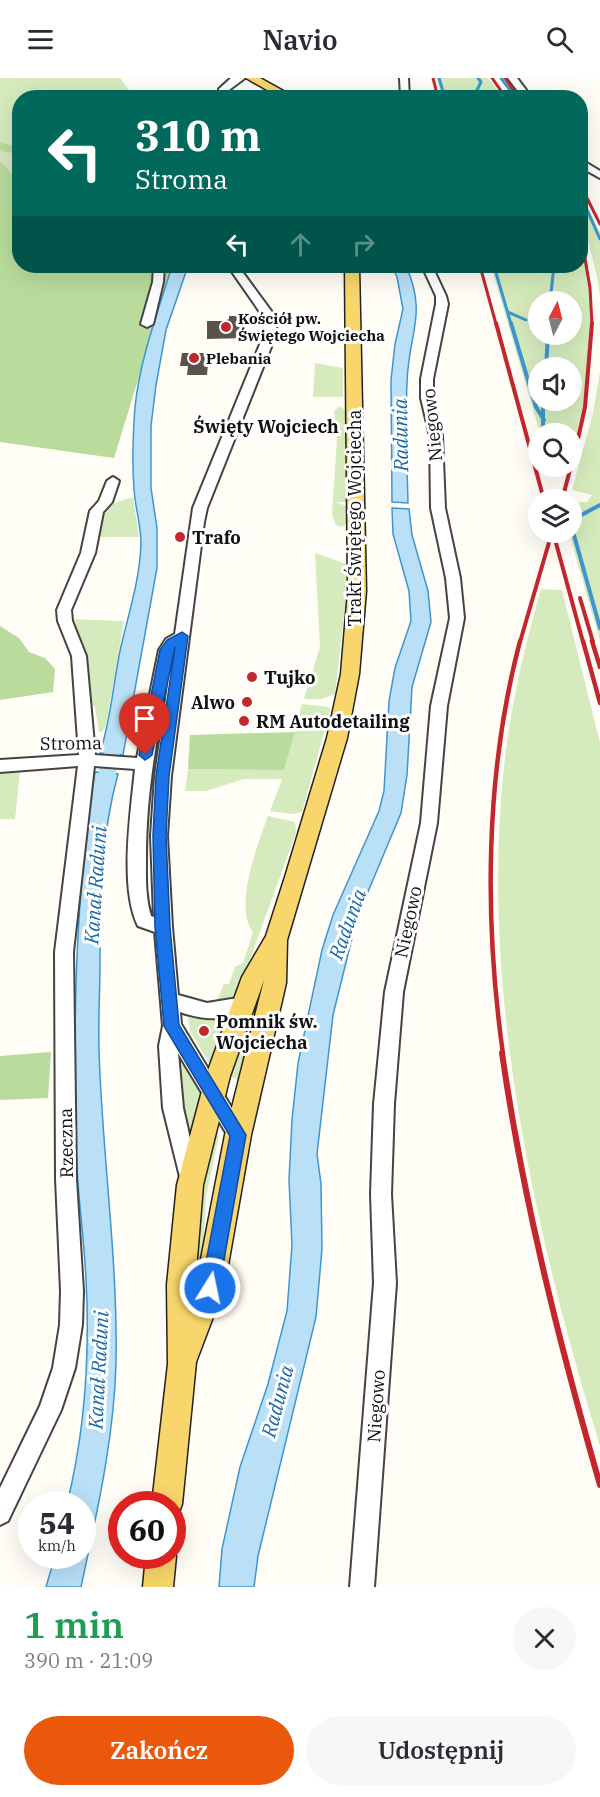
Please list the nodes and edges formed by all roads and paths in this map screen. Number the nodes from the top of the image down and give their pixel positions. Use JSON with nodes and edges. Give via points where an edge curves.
{"nodes":[{"id":1,"x":252,"y":78,"type":"edge"},
{"id":2,"x":273,"y":78,"type":"edge"},
{"id":3,"x":512,"y":78,"type":"edge"},
{"id":4,"x":235,"y":79,"type":"edge"},
{"id":5,"x":221,"y":90,"type":"edge"},
{"id":6,"x":275,"y":90,"type":"edge"},
{"id":7,"x":289,"y":90,"type":"edge"},
{"id":8,"x":522,"y":90,"type":"edge"},
{"id":9,"x":159,"y":273,"type":"edge"},
{"id":10,"x":238,"y":273,"type":"edge"},
{"id":11,"x":352,"y":273,"type":"edge"},
{"id":12,"x":430,"y":273,"type":"edge"},
{"id":13,"x":147,"y":324,"type":"dead end"},
{"id":14,"x":113,"y":481,"type":"dead end"},
{"id":15,"x":182,"y":636,"type":"junction"},
{"id":16,"x":91,"y":760,"type":"junction"},
{"id":17,"x":144,"y":764,"type":"junction"},
{"id":18,"x":0,"y":766,"type":"edge"},
{"id":19,"x":163,"y":927,"type":"junction"},
{"id":20,"x":276,"y":939,"type":"junction"},
{"id":21,"x":170,"y":1000,"type":"junction"},
{"id":22,"x":244,"y":1005,"type":"junction"},
{"id":23,"x":171,"y":1026,"type":"junction"},
{"id":24,"x":213,"y":1092,"type":"junction"},
{"id":25,"x":238,"y":1135,"type":"junction"},
{"id":26,"x":190,"y":1185,"type":"junction"},
{"id":27,"x":182,"y":1364,"type":"junction"},
{"id":28,"x":168,"y":1491,"type":"edge"},
{"id":29,"x":0,"y":1514,"type":"edge"},
{"id":30,"x":160,"y":1569,"type":"edge"},
{"id":31,"x":158,"y":1587,"type":"edge"},
{"id":32,"x":362,"y":1587,"type":"edge"}],
"edges":[{"from":1,"to":6,"type":"main road"},
{"from":2,"to":7,"type":"main road"},
{"from":3,"to":8,"type":"street"},
{"from":4,"to":5,"type":"street"},
{"from":9,"to":13,"type":"street"},
{"from":10,"to":15,"type":"street","name":"Trakt Świętego Wojciecha","via":[[268,315],[271,332],[200,508]]},
{"from":11,"to":20,"type":"main road","name":"Trakt Świętego Wojciecha","via":[[357,591],[353,645],[337,738]]},
{"from":12,"to":32,"type":"street","name":"Niegowo","via":[[442,304],[427,398],[436,436],[438,508],[453,578],[456,618],[439,706],[429,823],[394,992],[381,1194],[385,1283]]},
{"from":14,"to":16,"type":"street","name":"Rzeczna","via":[[97,511],[88,553],[64,610],[79,656]]},
{"from":15,"to":17,"type":"street","via":[[166,650]]},
{"from":15,"to":19,"type":"street","name":"Trakt Świętego Wojciecha","via":[[159,836]]},
{"from":16,"to":17,"type":"street","name":"Stroma"},
{"from":16,"to":18,"type":"street","name":"Stroma"},
{"from":16,"to":29,"type":"street","name":"Rzeczna","via":[[64,952],[70,1325],[64,1368],[50,1410]]},
{"from":17,"to":19,"type":"street","via":[[136,899],[144,921]]},
{"from":19,"to":21,"type":"street","name":"Trakt Świętego Wojciecha"},
{"from":20,"to":22,"type":"main road","name":"Trakt Świętego Wojciecha","via":[[253,977]]},
{"from":20,"to":25,"type":"main road","name":"Trakt Świętego Wojciecha","via":[[275,983]]},
{"from":21,"to":22,"type":"street","via":[[218,1013]]},
{"from":21,"to":23,"type":"street","name":"Trakt Świętego Wojciecha"},
{"from":22,"to":24,"type":"main road","name":"Trakt Świętego Wojciecha"},
{"from":23,"to":24,"type":"street"},
{"from":23,"to":26,"type":"street","name":"Trakt Świętego Wojciecha","via":[[168,1046],[173,1108]]},
{"from":24,"to":25,"type":"street"},
{"from":24,"to":26,"type":"main road","name":"Trakt Świętego Wojciecha"},
{"from":25,"to":27,"type":"main road","name":"Trakt Świętego Wojciecha","via":[[210,1288]]},
{"from":26,"to":27,"type":"main road","name":"Trakt Świętego Wojciecha","via":[[180,1285]]},
{"from":27,"to":28,"type":"main road","name":"Trakt Świętego Wojciecha"},
{"from":30,"to":31,"type":"main road"}]}
